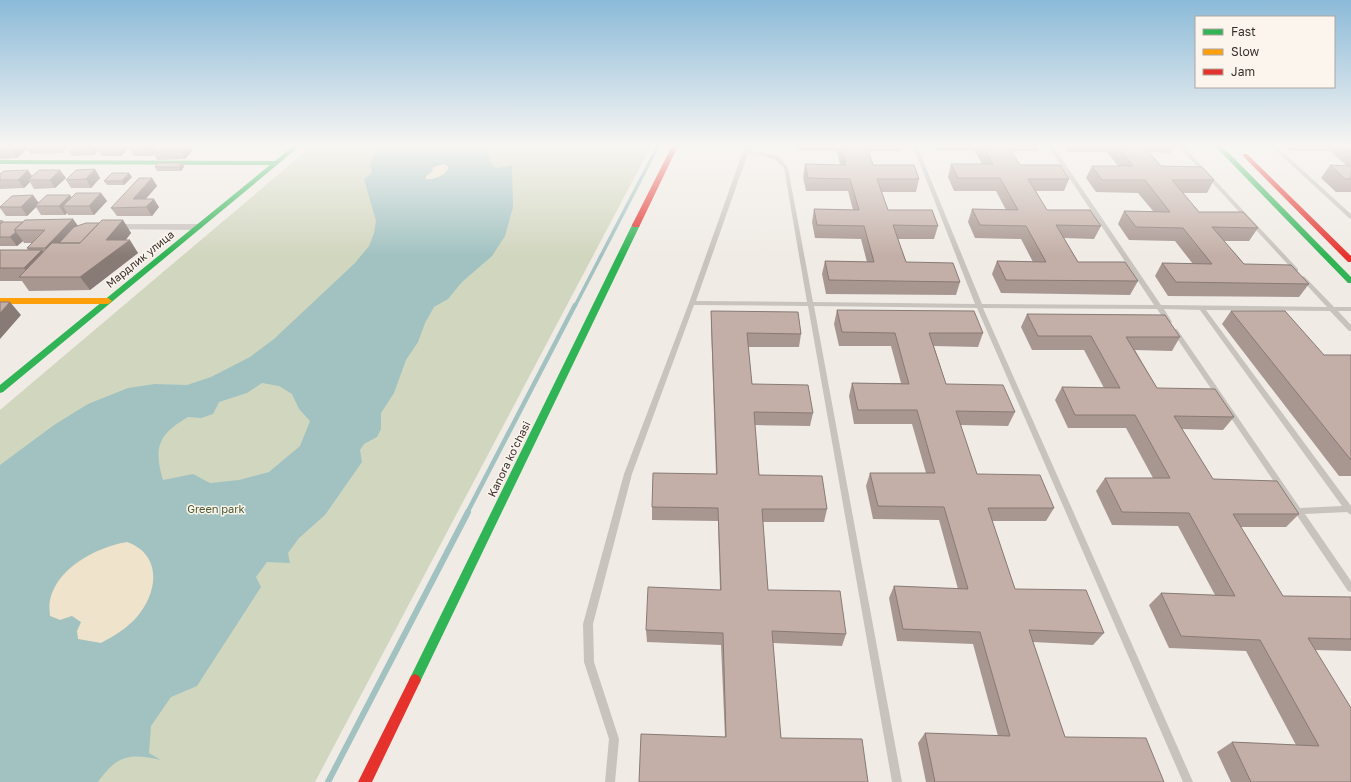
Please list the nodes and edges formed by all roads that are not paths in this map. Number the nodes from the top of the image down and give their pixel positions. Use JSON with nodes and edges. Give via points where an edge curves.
{"nodes":[{"id":1,"x":252,"y":182,"type":"edge"},
{"id":2,"x":657,"y":182,"type":"edge"},
{"id":3,"x":734,"y":182,"type":"edge"},
{"id":4,"x":789,"y":182,"type":"edge"},
{"id":5,"x":930,"y":182,"type":"edge"},
{"id":6,"x":1075,"y":182,"type":"edge"},
{"id":7,"x":1214,"y":182,"type":"edge"},
{"id":8,"x":1254,"y":182,"type":"edge"},
{"id":9,"x":1273,"y":182,"type":"edge"},
{"id":10,"x":1313,"y":182,"type":"edge"},
{"id":11,"x":1351,"y":218,"type":"edge"},
{"id":12,"x":103,"y":226,"type":"edge"},
{"id":13,"x":198,"y":227,"type":"junction"},
{"id":14,"x":1351,"y":260,"type":"edge"},
{"id":15,"x":1351,"y":281,"type":"edge"},
{"id":16,"x":0,"y":301,"type":"edge"},
{"id":17,"x":108,"y":301,"type":"junction"},
{"id":18,"x":692,"y":303,"type":"junction"},
{"id":19,"x":810,"y":303,"type":"junction"},
{"id":20,"x":979,"y":305,"type":"junction"},
{"id":21,"x":1159,"y":307,"type":"junction"},
{"id":22,"x":1201,"y":307,"type":"junction"},
{"id":23,"x":1332,"y":309,"type":"junction"},
{"id":24,"x":1351,"y":309,"type":"edge"},
{"id":25,"x":1351,"y":329,"type":"edge"},
{"id":26,"x":0,"y":390,"type":"edge"},
{"id":27,"x":1350,"y":510,"type":"edge"},
{"id":28,"x":1298,"y":511,"type":"junction"},
{"id":29,"x":1351,"y":588,"type":"edge"},
{"id":30,"x":365,"y":782,"type":"edge"},
{"id":31,"x":610,"y":782,"type":"edge"},
{"id":32,"x":897,"y":782,"type":"edge"},
{"id":33,"x":1188,"y":782,"type":"edge"}],
"edges":[{"from":1,"to":13,"type":"street","name":"Мардлик улица"},
{"from":2,"to":30,"type":"street","name":"Kanora ko'chasi"},
{"from":3,"to":18,"type":"lane"},
{"from":4,"to":19,"type":"lane"},
{"from":5,"to":20,"type":"lane"},
{"from":6,"to":21,"type":"lane"},
{"from":7,"to":23,"type":"lane"},
{"from":8,"to":15,"type":"street"},
{"from":9,"to":14,"type":"street"},
{"from":10,"to":11,"type":"lane"},
{"from":12,"to":13,"type":"street"},
{"from":13,"to":17,"type":"street","name":"Мардлик улица"},
{"from":16,"to":17,"type":"street"},
{"from":17,"to":26,"type":"street","name":"Мардлик улица"},
{"from":18,"to":19,"type":"lane"},
{"from":18,"to":31,"type":"lane","via":[[628,474],[588,624],[589,662],[614,739]]},
{"from":19,"to":20,"type":"lane"},
{"from":19,"to":32,"type":"lane"},
{"from":20,"to":21,"type":"lane"},
{"from":20,"to":33,"type":"lane"},
{"from":21,"to":22,"type":"lane"},
{"from":21,"to":28,"type":"lane"},
{"from":22,"to":23,"type":"lane"},
{"from":22,"to":27,"type":"lane"},
{"from":23,"to":24,"type":"lane"},
{"from":23,"to":25,"type":"lane"},
{"from":27,"to":28,"type":"lane"},
{"from":28,"to":29,"type":"lane"}]}
